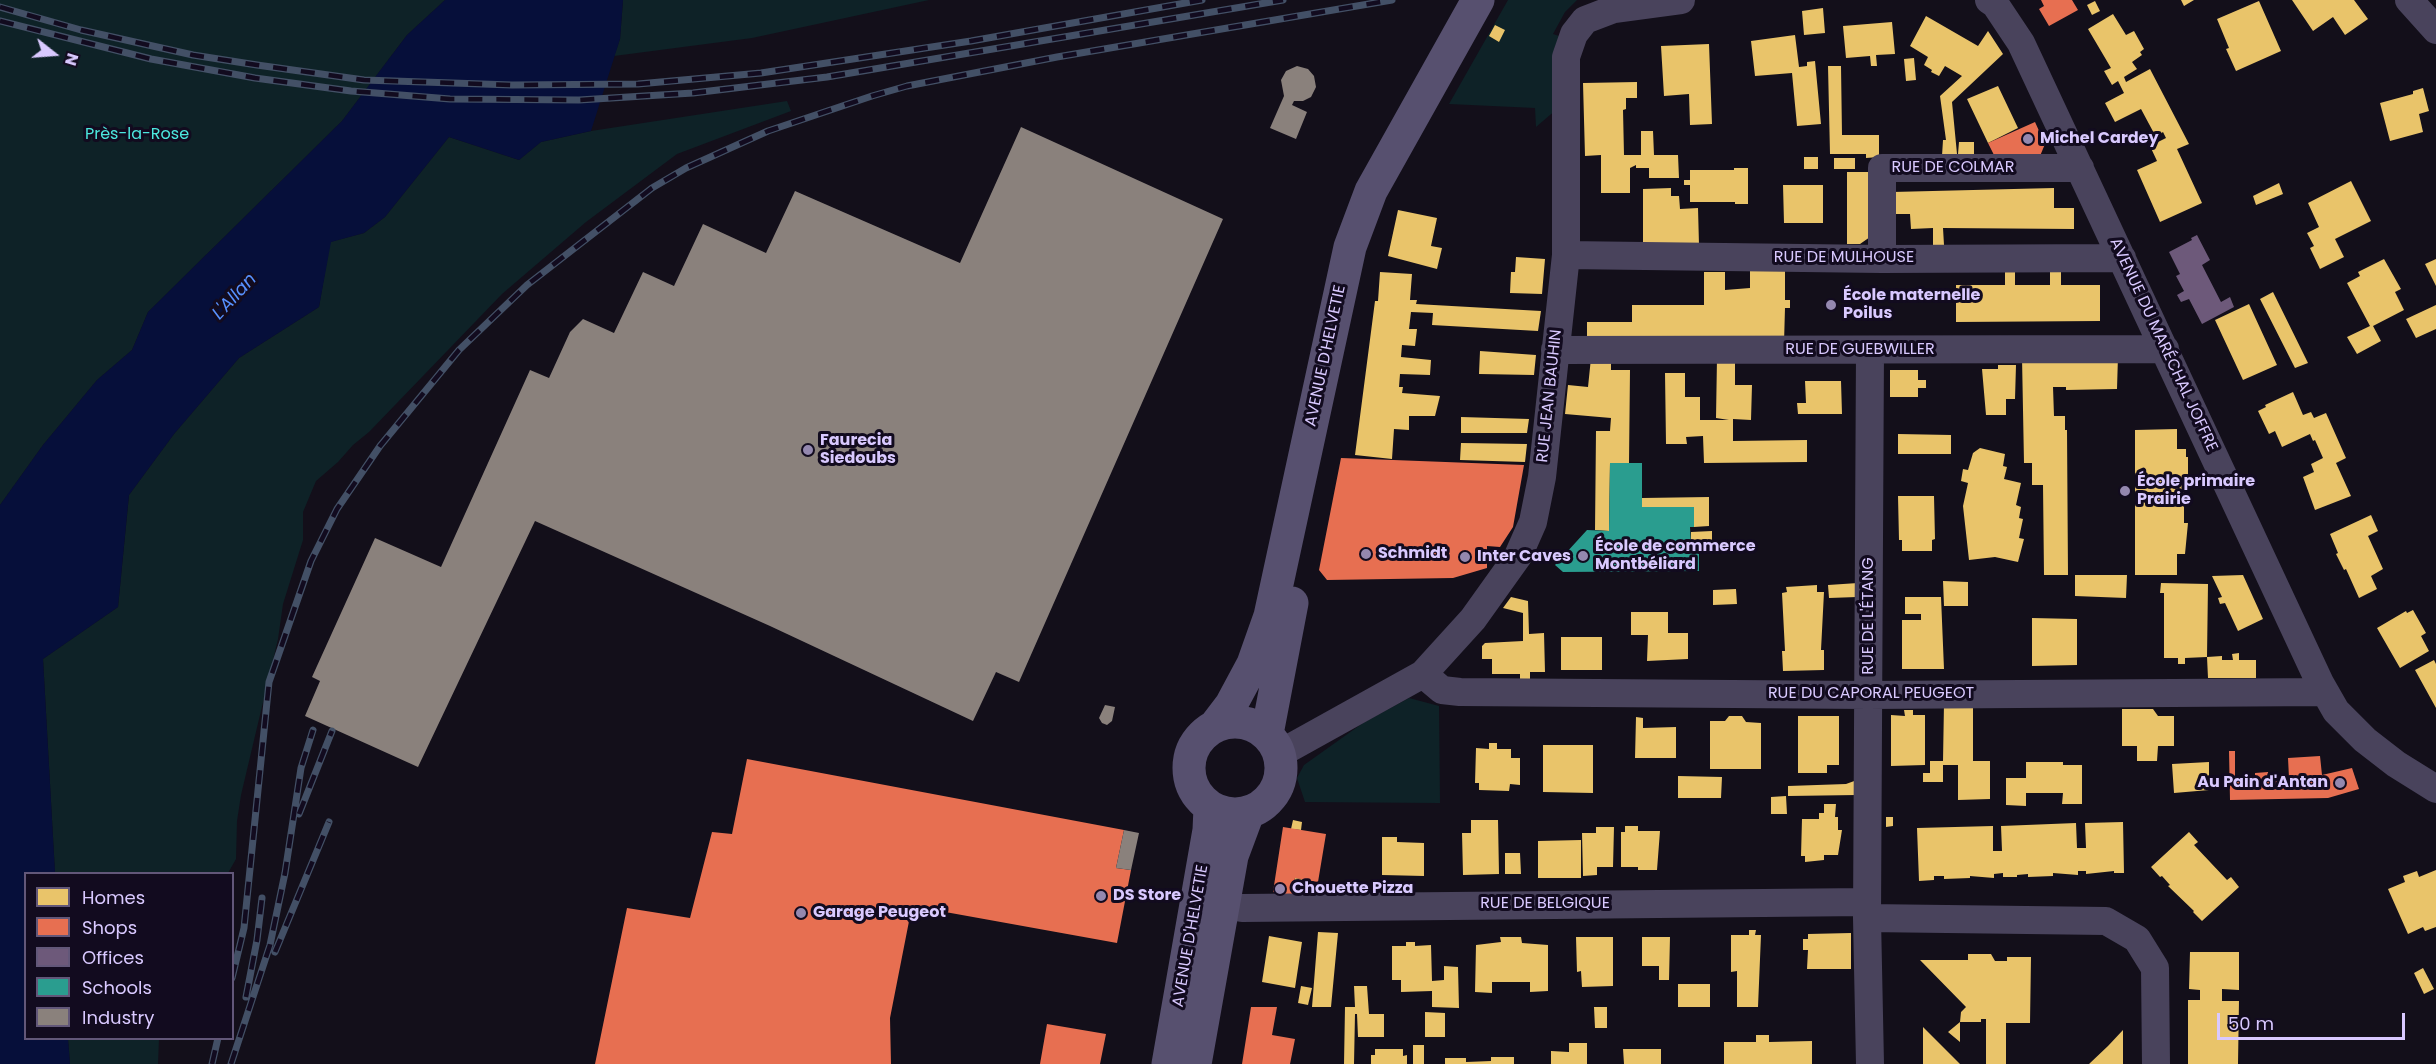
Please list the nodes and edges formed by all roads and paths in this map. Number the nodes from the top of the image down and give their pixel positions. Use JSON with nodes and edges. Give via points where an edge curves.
{"nodes":[{"id":1,"x":1478,"y":0,"type":"edge"},
{"id":2,"x":1493,"y":0,"type":"edge"},
{"id":3,"x":1681,"y":0,"type":"edge"},
{"id":4,"x":1989,"y":0,"type":"edge"},
{"id":5,"x":2409,"y":0,"type":"edge"},
{"id":6,"x":2436,"y":30,"type":"edge"},
{"id":7,"x":2080,"y":168,"type":"junction"},
{"id":8,"x":1566,"y":255,"type":"junction"},
{"id":9,"x":2122,"y":258,"type":"junction"},
{"id":10,"x":1881,"y":259,"type":"junction"},
{"id":11,"x":2164,"y":349,"type":"junction"},
{"id":12,"x":1555,"y":350,"type":"junction"},
{"id":13,"x":1870,"y":350,"type":"junction"},
{"id":14,"x":1423,"y":674,"type":"junction"},
{"id":15,"x":2325,"y":692,"type":"junction"},
{"id":16,"x":1868,"y":694,"type":"junction"},
{"id":17,"x":1215,"y":726,"type":"junction"},
{"id":18,"x":1273,"y":744,"type":"junction"},
{"id":19,"x":2436,"y":789,"type":"edge"},
{"id":20,"x":1210,"y":808,"type":"junction"},
{"id":21,"x":1248,"y":813,"type":"junction"},
{"id":22,"x":1222,"y":905,"type":"junction"},
{"id":23,"x":1867,"y":910,"type":"junction"},
{"id":24,"x":1168,"y":1064,"type":"edge"},
{"id":25,"x":1195,"y":1064,"type":"edge"},
{"id":26,"x":1870,"y":1064,"type":"edge"},
{"id":27,"x":2156,"y":1064,"type":"edge"}],
"edges":[{"from":1,"to":17,"type":"main road","name":"AVENUE D'HELVETIE","via":[[1371,191],[1350,247],[1270,616],[1253,664]]},
{"from":2,"to":18,"type":"main road","name":"AVENUE D'HELVETIE","via":[[1387,200],[1365,262],[1298,572]]},
{"from":3,"to":8,"type":"street","name":"RUE JEAN BAUHIN","via":[[1614,9],[1585,20],[1574,34],[1566,57]]},
{"from":4,"to":7,"type":"street","name":"AVENUE DU MARÉCHAL JOFFRE","via":[[2021,43]]},
{"from":5,"to":6,"type":"street"},
{"from":7,"to":9,"type":"street","name":"AVENUE DU MARÉCHAL JOFFRE"},
{"from":7,"to":10,"type":"street","name":"RUE DE COLMAR","via":[[1881,168]]},
{"from":8,"to":10,"type":"street","name":"RUE DE MULHOUSE"},
{"from":8,"to":12,"type":"street","name":"RUE JEAN BAUHIN"},
{"from":9,"to":10,"type":"street","name":"RUE DE MULHOUSE"},
{"from":9,"to":11,"type":"street","name":"AVENUE DU MARÉCHAL JOFFRE"},
{"from":11,"to":13,"type":"street","name":"RUE DE GUEBWILLER"},
{"from":11,"to":15,"type":"street","name":"AVENUE DU MARÉCHAL JOFFRE"},
{"from":12,"to":13,"type":"street","name":"RUE DE GUEBWILLER"},
{"from":12,"to":14,"type":"street","name":"RUE JEAN BAUHIN","via":[[1542,477],[1533,522],[1518,556],[1473,619]]},
{"from":13,"to":16,"type":"street","name":"RUE DE L'ÉTANG"},
{"from":14,"to":16,"type":"street","name":"RUE DU CAPORAL PEUGEOT","via":[[1442,690],[1460,692]]},
{"from":14,"to":18,"type":"street","name":"RUE JEAN BAUHIN"},
{"from":15,"to":16,"type":"street","name":"RUE DU CAPORAL PEUGEOT"},
{"from":15,"to":19,"type":"street","name":"AVENUE DU MARÉCHAL JOFFRE","via":[[2336,711],[2365,740]]},
{"from":16,"to":23,"type":"street","name":"RUE DE L'ÉTANG"},
{"from":17,"to":18,"type":"main road","via":[[1242,722],[1254,726]]},
{"from":17,"to":20,"type":"main road","via":[[1196,742],[1188,766],[1193,790]]},
{"from":18,"to":21,"type":"main road","via":[[1281,768],[1279,783],[1262,807]]},
{"from":20,"to":21,"type":"main road","via":[[1235,815]]},
{"from":20,"to":24,"type":"main road","name":"AVENUE D'HELVETIE"},
{"from":21,"to":22,"type":"main road","name":"AVENUE D'HELVETIE","via":[[1232,856]]},
{"from":22,"to":23,"type":"street","name":"RUE DE BELGIQUE"},
{"from":22,"to":25,"type":"main road","name":"AVENUE D'HELVETIE"},
{"from":23,"to":26,"type":"street","name":"RUE DE L'ÉTANG"},
{"from":23,"to":27,"type":"street","via":[[2106,921],[2138,939],[2155,968]]}]}
